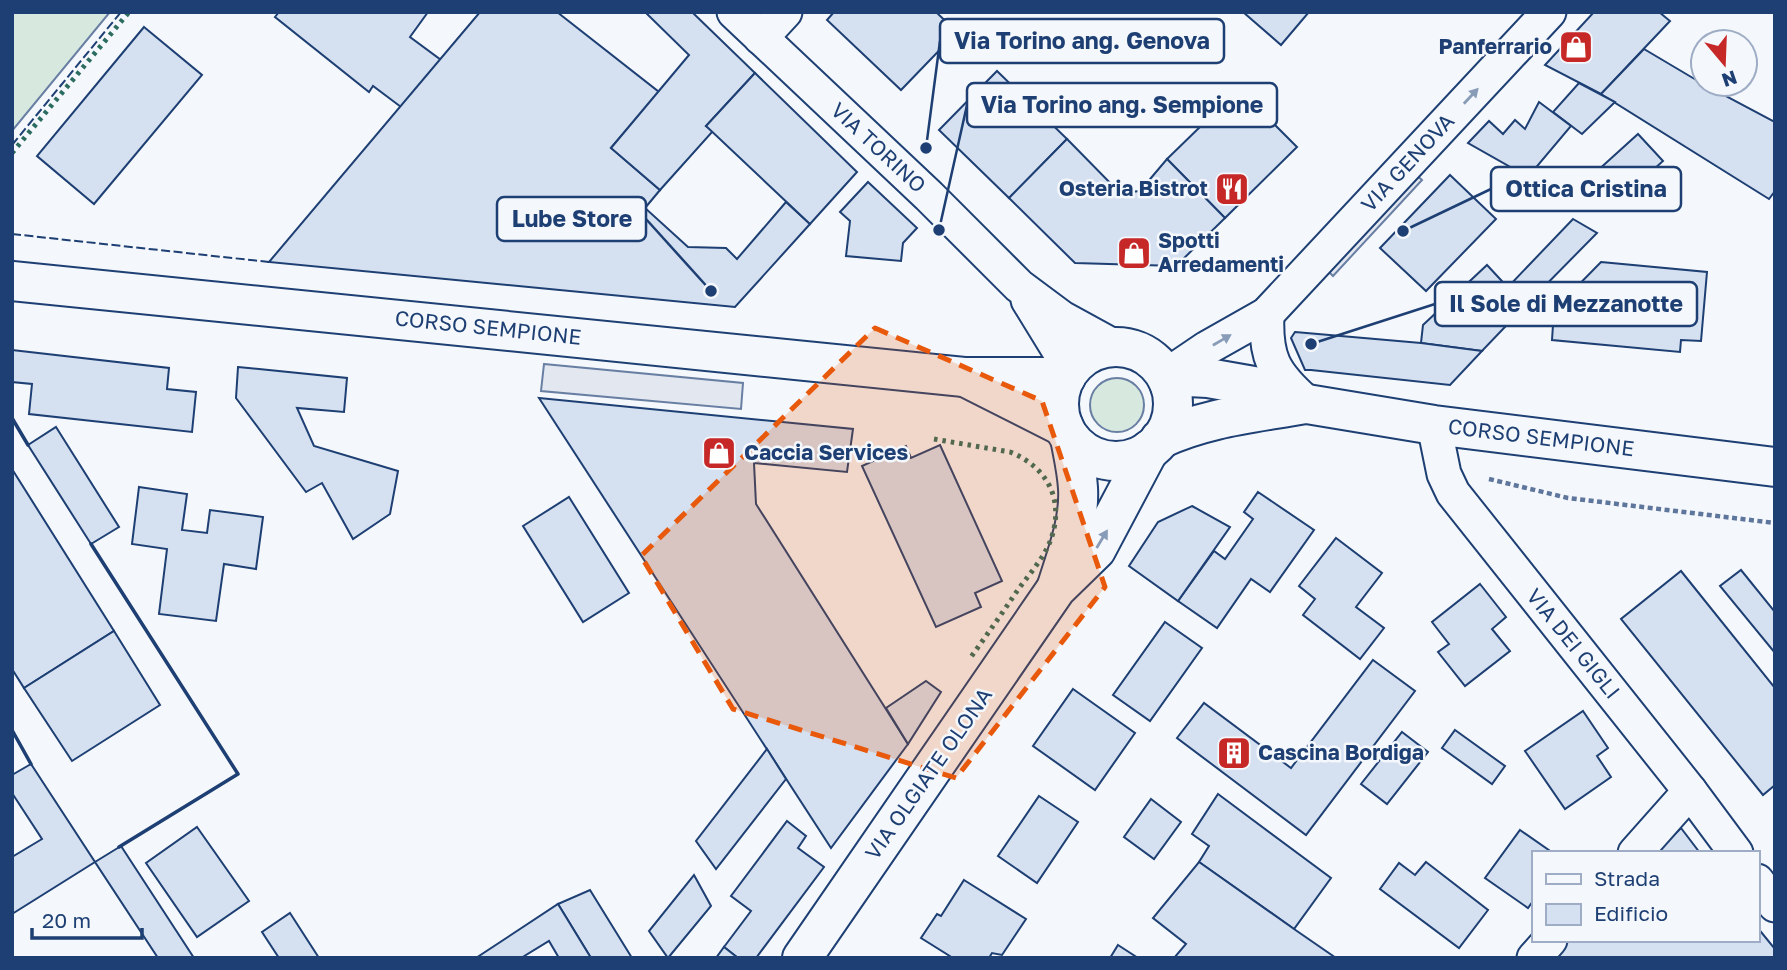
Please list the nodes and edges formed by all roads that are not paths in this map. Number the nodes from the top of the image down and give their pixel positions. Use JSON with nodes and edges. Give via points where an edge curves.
{"nodes":[{"id":1,"x":734,"y":12,"type":"edge"},
{"id":2,"x":785,"y":12,"type":"edge"},
{"id":3,"x":1549,"y":12,"type":"edge"},
{"id":4,"x":761,"y":38,"type":"junction"},
{"id":5,"x":12,"y":281,"type":"edge"},
{"id":6,"x":1019,"y":286,"type":"junction"},
{"id":7,"x":1267,"y":314,"type":"junction"},
{"id":8,"x":1115,"y":347,"type":"junction"},
{"id":9,"x":1068,"y":373,"type":"junction"},
{"id":10,"x":964,"y":377,"type":"junction"},
{"id":11,"x":1168,"y":381,"type":"junction"},
{"id":12,"x":1307,"y":404,"type":"junction"},
{"id":13,"x":1434,"y":425,"type":"junction"},
{"id":14,"x":1067,"y":432,"type":"junction"},
{"id":15,"x":1155,"y":444,"type":"junction"},
{"id":16,"x":1775,"y":467,"type":"edge"},
{"id":17,"x":1056,"y":589,"type":"junction"},
{"id":18,"x":1690,"y":791,"type":"junction"},
{"id":19,"x":1637,"y":851,"type":"edge"},
{"id":20,"x":1735,"y":851,"type":"edge"},
{"id":21,"x":1759,"y":884,"type":"edge"},
{"id":22,"x":1775,"y":905,"type":"edge"},
{"id":23,"x":1548,"y":942,"type":"edge"},
{"id":24,"x":802,"y":958,"type":"edge"},
{"id":25,"x":1534,"y":958,"type":"edge"}],
"edges":[{"from":1,"to":4,"type":"street","name":"VIA TORINO"},
{"from":2,"to":4,"type":"street"},
{"from":7,"to":3,"type":"street","name":"VIA GENOVA","one_way":true},
{"from":4,"to":6,"type":"street","name":"VIA TORINO"},
{"from":5,"to":10,"type":"main road","name":"CORSO SEMPIONE"},
{"from":6,"to":8,"type":"street","name":"VIA TORINO","via":[[1062,318]]},
{"from":6,"to":9,"type":"street","name":"VIA TORINO"},
{"from":11,"to":7,"type":"street","name":"VIA GENOVA","one_way":true,"via":[[1176,369]]},
{"from":7,"to":12,"type":"street","via":[[1266,336],[1273,366]]},
{"from":8,"to":9,"type":"main road","via":[[1085,356]]},
{"from":8,"to":11,"type":"main road","via":[[1144,355]]},
{"from":9,"to":10,"type":"main road","name":"CORSO SEMPIONE"},
{"from":9,"to":14,"type":"main road","via":[[1059,403]]},
{"from":10,"to":14,"type":"main road","name":"CORSO SEMPIONE"},
{"from":11,"to":12,"type":"main road","name":"CORSO SEMPIONE","via":[[1208,378],[1271,389]]},
{"from":11,"to":15,"type":"main road","via":[[1172,414]]},
{"from":12,"to":13,"type":"main road","name":"CORSO SEMPIONE"},
{"from":12,"to":15,"type":"main road","name":"CORSO SEMPIONE","via":[[1208,421]]},
{"from":13,"to":16,"type":"main road","name":"CORSO SEMPIONE"},
{"from":13,"to":18,"type":"street","name":"VIA DEI GIGLI","via":[[1444,474],[1453,492]]},
{"from":14,"to":15,"type":"main road","name":"CORSO SEMPIONE","via":[[1080,449],[1118,461],[1133,458]]},
{"from":14,"to":17,"type":"main road","name":"VIA OLGIATE OLONA","via":[[1078,503]]},
{"from":17,"to":15,"type":"main road","name":"VIA OLGIATE OLONA","one_way":true,"via":[[1096,550]]},
{"from":17,"to":24,"type":"main road","name":"VIA OLGIATE OLONA"},
{"from":18,"to":19,"type":"street"},
{"from":18,"to":20,"type":"street","name":"VIA DEI GIGLI"},
{"from":21,"to":22,"type":"street"},
{"from":23,"to":25,"type":"street"}]}
